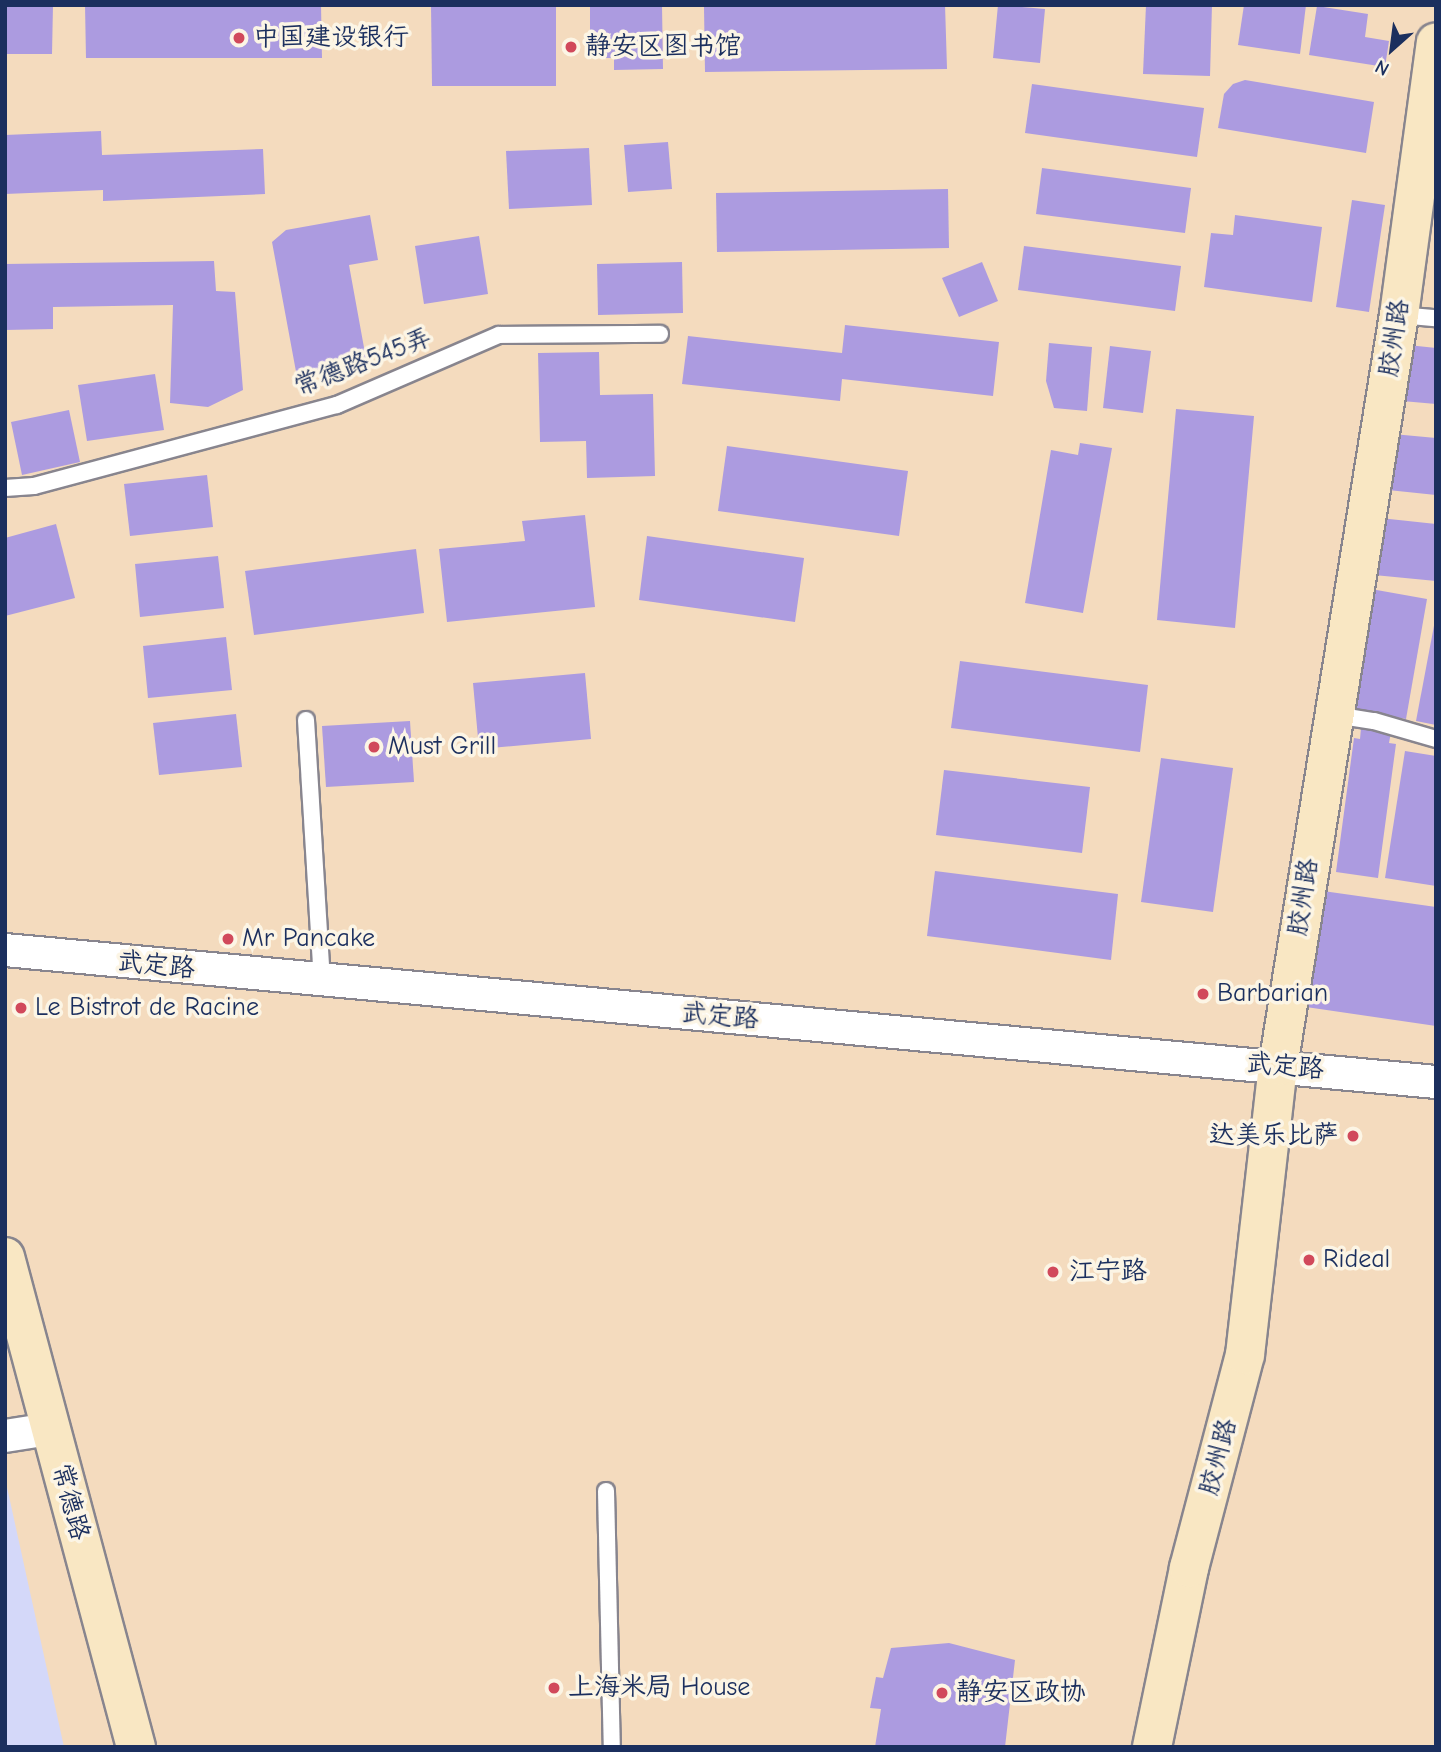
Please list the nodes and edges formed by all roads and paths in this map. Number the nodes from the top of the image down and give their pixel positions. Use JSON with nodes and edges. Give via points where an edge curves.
{"nodes":[{"id":1,"x":1436,"y":43,"type":"edge"},
{"id":2,"x":1417,"y":316,"type":"edge"},
{"id":3,"x":660,"y":334,"type":"dead end"},
{"id":4,"x":5,"y":488,"type":"edge"},
{"id":5,"x":1333,"y":714,"type":"junction"},
{"id":6,"x":306,"y":720,"type":"dead end"},
{"id":7,"x":1436,"y":739,"type":"edge"},
{"id":8,"x":5,"y":950,"type":"edge"},
{"id":9,"x":322,"y":982,"type":"junction"},
{"id":10,"x":1278,"y":1066,"type":"junction"},
{"id":11,"x":1436,"y":1082,"type":"edge"},
{"id":12,"x":5,"y":1257,"type":"edge"},
{"id":13,"x":49,"y":1429,"type":"dead end"},
{"id":14,"x":5,"y":1436,"type":"edge"},
{"id":15,"x":606,"y":1491,"type":"dead end"},
{"id":16,"x":136,"y":1747,"type":"edge"},
{"id":17,"x":612,"y":1747,"type":"edge"},
{"id":18,"x":1152,"y":1747,"type":"edge"}],
"edges":[{"from":1,"to":2,"type":"street","name":"胶州路"},
{"from":2,"to":5,"type":"street","name":"胶州路"},
{"from":3,"to":4,"type":"lane","name":"常德路545弄","via":[[499,335],[337,405],[34,486]]},
{"from":5,"to":7,"type":"lane","via":[[1374,720]]},
{"from":5,"to":10,"type":"street","name":"胶州路"},
{"from":6,"to":9,"type":"lane"},
{"from":8,"to":9,"type":"street","name":"武定路"},
{"from":9,"to":10,"type":"street","name":"武定路"},
{"from":10,"to":11,"type":"street","name":"武定路"},
{"from":10,"to":18,"type":"street","name":"胶州路","via":[[1245,1355],[1189,1569]]},
{"from":12,"to":16,"type":"street","name":"常德路"},
{"from":13,"to":14,"type":"street"},
{"from":15,"to":17,"type":"lane"}]}
